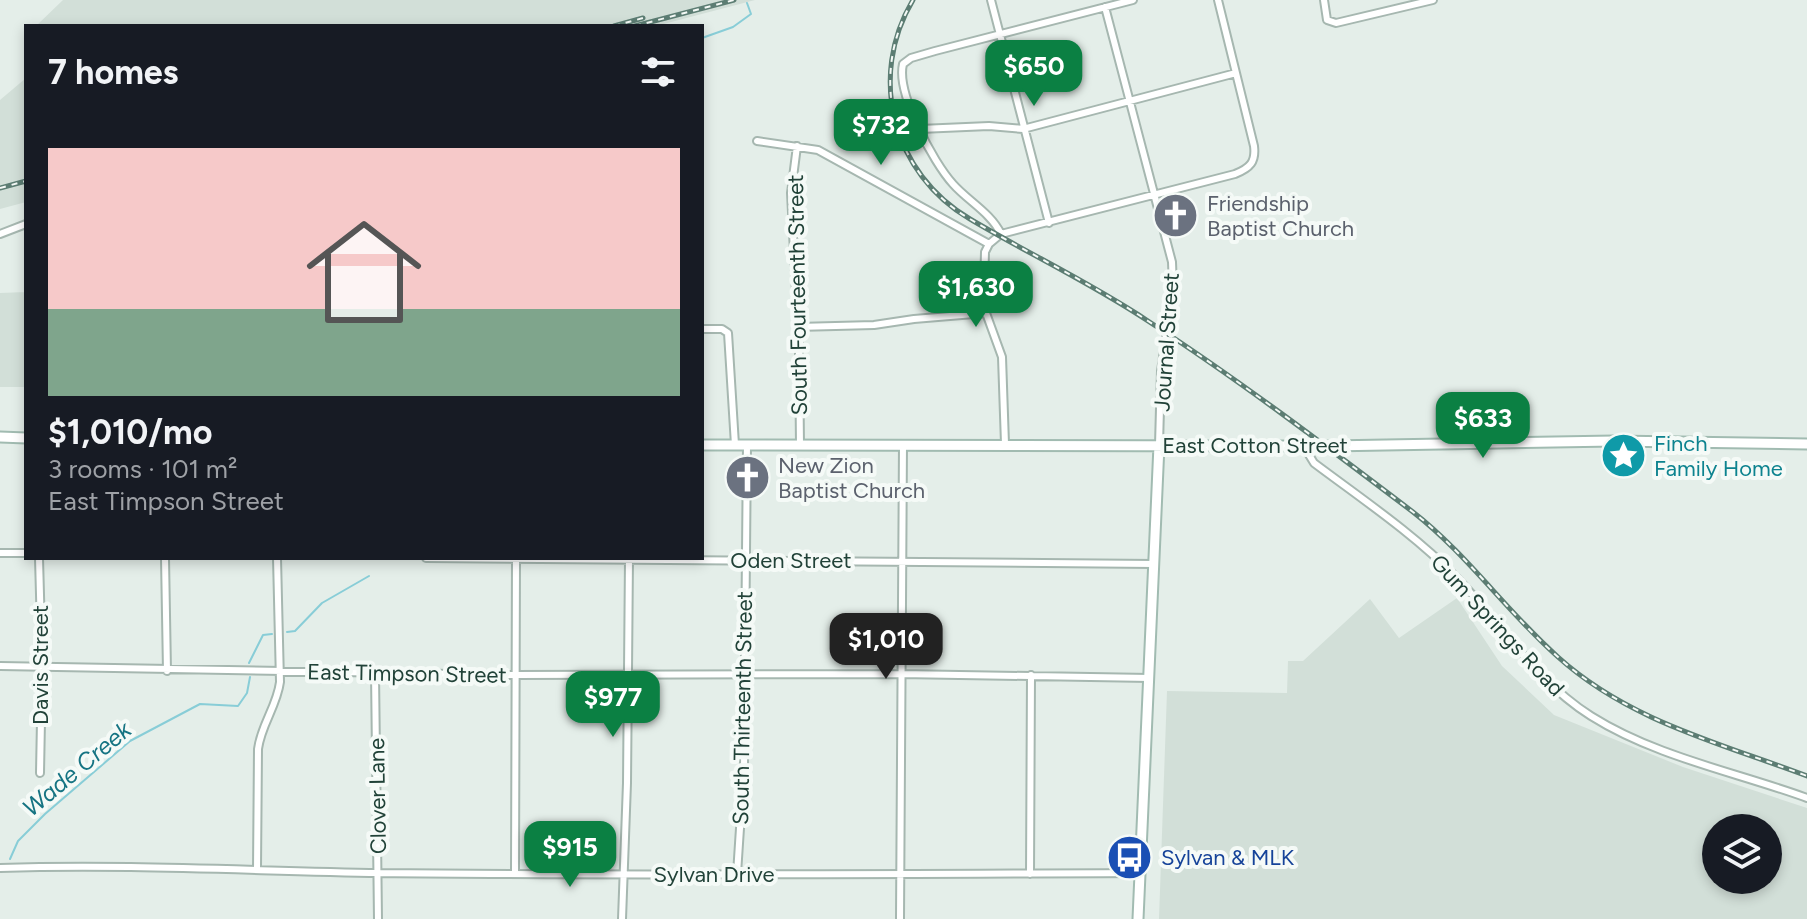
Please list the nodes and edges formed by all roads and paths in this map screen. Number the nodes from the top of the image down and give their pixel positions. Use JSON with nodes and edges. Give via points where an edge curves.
{"nodes":[{"id":1,"x":991,"y":0,"type":"edge"},
{"id":2,"x":1133,"y":0,"type":"edge"},
{"id":3,"x":1218,"y":0,"type":"edge"},
{"id":4,"x":1324,"y":0,"type":"edge"},
{"id":5,"x":1433,"y":0,"type":"edge"},
{"id":6,"x":1105,"y":7,"type":"junction"},
{"id":7,"x":1000,"y":34,"type":"junction"},
{"id":8,"x":1236,"y":73,"type":"junction"},
{"id":9,"x":1130,"y":101,"type":"junction"},
{"id":10,"x":920,"y":129,"type":"junction"},
{"id":11,"x":1023,"y":129,"type":"junction"},
{"id":12,"x":757,"y":141,"type":"dead end"},
{"id":13,"x":797,"y":146,"type":"junction"},
{"id":14,"x":1156,"y":195,"type":"junction"},
{"id":15,"x":1049,"y":223,"type":"junction"},
{"id":16,"x":24,"y":225,"type":"edge"},
{"id":17,"x":0,"y":234,"type":"edge"},
{"id":18,"x":1001,"y":234,"type":"junction"},
{"id":19,"x":989,"y":244,"type":"junction"},
{"id":20,"x":986,"y":313,"type":"junction"},
{"id":21,"x":797,"y":327,"type":"junction"},
{"id":22,"x":704,"y":329,"type":"edge"},
{"id":23,"x":0,"y":437,"type":"edge"},
{"id":24,"x":24,"y":438,"type":"edge"},
{"id":25,"x":903,"y":444,"type":"junction"},
{"id":26,"x":1005,"y":444,"type":"junction"},
{"id":27,"x":1807,"y":444,"type":"edge"},
{"id":28,"x":704,"y":445,"type":"edge"},
{"id":29,"x":735,"y":445,"type":"junction"},
{"id":30,"x":747,"y":445,"type":"junction"},
{"id":31,"x":800,"y":445,"type":"junction"},
{"id":32,"x":1159,"y":445,"type":"junction"},
{"id":33,"x":1303,"y":445,"type":"junction"},
{"id":34,"x":0,"y":553,"type":"edge"},
{"id":35,"x":24,"y":553,"type":"edge"},
{"id":36,"x":704,"y":559,"type":"edge"},
{"id":37,"x":39,"y":560,"type":"edge"},
{"id":38,"x":165,"y":560,"type":"edge"},
{"id":39,"x":277,"y":560,"type":"edge"},
{"id":40,"x":516,"y":560,"type":"edge"},
{"id":41,"x":629,"y":560,"type":"edge"},
{"id":42,"x":744,"y":560,"type":"junction"},
{"id":43,"x":901,"y":561,"type":"junction"},
{"id":44,"x":1155,"y":564,"type":"junction"},
{"id":45,"x":0,"y":666,"type":"edge"},
{"id":46,"x":42,"y":668,"type":"junction"},
{"id":47,"x":167,"y":671,"type":"junction"},
{"id":48,"x":280,"y":672,"type":"junction"},
{"id":49,"x":375,"y":673,"type":"junction"},
{"id":50,"x":901,"y":674,"type":"junction"},
{"id":51,"x":515,"y":675,"type":"junction"},
{"id":52,"x":628,"y":675,"type":"junction"},
{"id":53,"x":1031,"y":675,"type":"junction"},
{"id":54,"x":746,"y":676,"type":"junction"},
{"id":55,"x":1150,"y":678,"type":"junction"},
{"id":56,"x":40,"y":773,"type":"dead end"},
{"id":57,"x":1807,"y":798,"type":"edge"},
{"id":58,"x":0,"y":868,"type":"edge"},
{"id":59,"x":257,"y":869,"type":"junction"},
{"id":60,"x":378,"y":873,"type":"junction"},
{"id":61,"x":515,"y":873,"type":"junction"},
{"id":62,"x":1140,"y":873,"type":"junction"},
{"id":63,"x":737,"y":874,"type":"junction"},
{"id":64,"x":899,"y":874,"type":"junction"},
{"id":65,"x":1030,"y":874,"type":"junction"},
{"id":66,"x":622,"y":875,"type":"junction"},
{"id":67,"x":378,"y":919,"type":"edge"},
{"id":68,"x":622,"y":919,"type":"edge"},
{"id":69,"x":900,"y":919,"type":"edge"},
{"id":70,"x":1138,"y":919,"type":"edge"}],
"edges":[{"from":1,"to":7,"type":"street"},
{"from":2,"to":6,"type":"street"},
{"from":3,"to":8,"type":"street"},
{"from":4,"to":5,"type":"street","via":[[1327,20],[1336,23]]},
{"from":6,"to":7,"type":"street"},
{"from":6,"to":9,"type":"street","name":"Journal Street"},
{"from":7,"to":10,"type":"street","via":[[911,58],[902,67]]},
{"from":7,"to":11,"type":"street"},
{"from":8,"to":9,"type":"street"},
{"from":8,"to":14,"type":"street","via":[[1254,146],[1252,164],[1235,174]]},
{"from":9,"to":11,"type":"street"},
{"from":9,"to":14,"type":"street","name":"Journal Street"},
{"from":10,"to":11,"type":"street"},
{"from":10,"to":18,"type":"street","via":[[952,183]]},
{"from":11,"to":15,"type":"street"},
{"from":12,"to":13,"type":"street"},
{"from":13,"to":19,"type":"street","via":[[829,156]]},
{"from":13,"to":21,"type":"street","name":"South Fourteenth Street","via":[[791,193]]},
{"from":14,"to":15,"type":"street"},
{"from":14,"to":32,"type":"street","name":"Journal Street","via":[[1173,272],[1161,365]]},
{"from":15,"to":18,"type":"street"},
{"from":16,"to":17,"type":"street"},
{"from":18,"to":19,"type":"street"},
{"from":19,"to":20,"type":"street","via":[[984,261]]},
{"from":20,"to":21,"type":"street"},
{"from":20,"to":26,"type":"street","via":[[1002,357]]},
{"from":21,"to":31,"type":"street","name":"South Fourteenth Street"},
{"from":22,"to":29,"type":"street","via":[[726,331],[729,340]]},
{"from":23,"to":24,"type":"main road"},
{"from":25,"to":26,"type":"main road","name":"East Cotton Street"},
{"from":25,"to":31,"type":"main road","name":"East Cotton Street"},
{"from":25,"to":43,"type":"street"},
{"from":26,"to":32,"type":"main road","name":"East Cotton Street"},
{"from":27,"to":33,"type":"main road","name":"East Cotton Street"},
{"from":28,"to":29,"type":"main road","name":"East Cotton Street"},
{"from":29,"to":30,"type":"main road","name":"East Cotton Street"},
{"from":30,"to":31,"type":"main road","name":"East Cotton Street"},
{"from":30,"to":42,"type":"street","name":"South Thirteenth Street"},
{"from":32,"to":33,"type":"main road","name":"East Cotton Street"},
{"from":32,"to":44,"type":"main road"},
{"from":33,"to":57,"type":"street","name":"Gum Springs Road","via":[[1314,463],[1448,569],[1533,668],[1589,715],[1644,743]]},
{"from":34,"to":35,"type":"street"},
{"from":36,"to":42,"type":"street","name":"Oden Street"},
{"from":37,"to":46,"type":"street","name":"Davis Street"},
{"from":38,"to":47,"type":"street"},
{"from":39,"to":48,"type":"street"},
{"from":40,"to":51,"type":"street"},
{"from":41,"to":52,"type":"street"},
{"from":42,"to":43,"type":"street","name":"Oden Street"},
{"from":42,"to":54,"type":"street","name":"South Thirteenth Street"},
{"from":43,"to":44,"type":"street","name":"Oden Street"},
{"from":43,"to":50,"type":"street"},
{"from":44,"to":55,"type":"main road"},
{"from":45,"to":46,"type":"street","name":"East Timpson Street"},
{"from":46,"to":47,"type":"street","name":"East Timpson Street"},
{"from":46,"to":56,"type":"street","name":"Davis Street"},
{"from":47,"to":48,"type":"street","name":"East Timpson Street"},
{"from":48,"to":49,"type":"street","name":"East Timpson Street"},
{"from":48,"to":59,"type":"street","via":[[278,695],[258,749]]},
{"from":49,"to":51,"type":"street","name":"East Timpson Street"},
{"from":49,"to":60,"type":"street","name":"Clover Lane"},
{"from":50,"to":53,"type":"street","name":"East Timpson Street"},
{"from":50,"to":54,"type":"street","name":"East Timpson Street"},
{"from":50,"to":64,"type":"street"},
{"from":51,"to":52,"type":"street","name":"East Timpson Street"},
{"from":51,"to":61,"type":"street"},
{"from":52,"to":54,"type":"street","name":"East Timpson Street"},
{"from":52,"to":66,"type":"street"},
{"from":53,"to":55,"type":"street","name":"East Timpson Street"},
{"from":53,"to":65,"type":"street"},
{"from":54,"to":63,"type":"street","name":"South Thirteenth Street"},
{"from":55,"to":62,"type":"main road"},
{"from":58,"to":59,"type":"street","name":"Sylvan Drive"},
{"from":59,"to":60,"type":"street","name":"Sylvan Drive"},
{"from":60,"to":61,"type":"street","name":"Sylvan Drive"},
{"from":60,"to":67,"type":"street","name":"Clover Lane"},
{"from":61,"to":66,"type":"street","name":"Sylvan Drive"},
{"from":62,"to":65,"type":"street","name":"Sylvan Drive"},
{"from":62,"to":70,"type":"main road"},
{"from":63,"to":64,"type":"street","name":"Sylvan Drive"},
{"from":63,"to":66,"type":"street","name":"Sylvan Drive"},
{"from":64,"to":65,"type":"street","name":"Sylvan Drive"},
{"from":64,"to":69,"type":"street"},
{"from":66,"to":68,"type":"street"}]}
